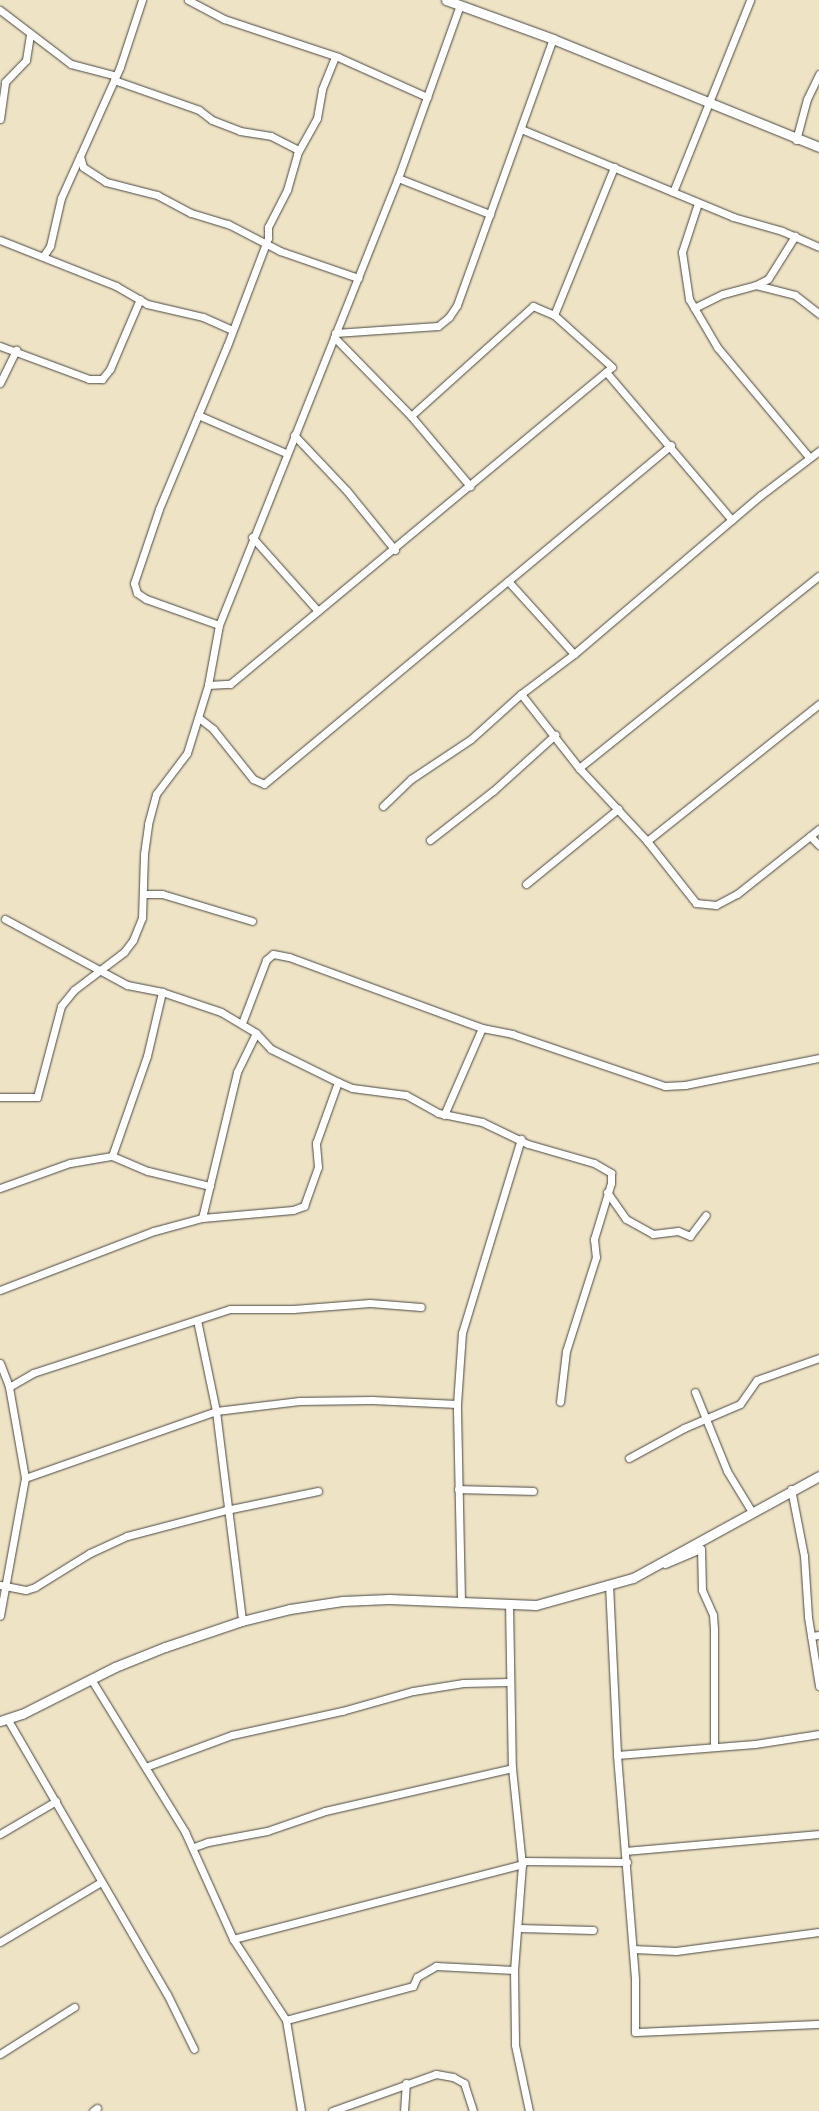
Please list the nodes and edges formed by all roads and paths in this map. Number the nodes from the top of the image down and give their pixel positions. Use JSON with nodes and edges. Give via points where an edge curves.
{"nodes":[{"id":1,"x":142,"y":0,"type":"edge"},
{"id":2,"x":188,"y":0,"type":"edge"},
{"id":3,"x":446,"y":0,"type":"edge"},
{"id":4,"x":750,"y":0,"type":"edge"},
{"id":5,"x":460,"y":5,"type":"junction"},
{"id":6,"x":0,"y":10,"type":"edge"},
{"id":7,"x":30,"y":34,"type":"junction"},
{"id":8,"x":553,"y":39,"type":"junction"},
{"id":9,"x":336,"y":56,"type":"junction"},
{"id":10,"x":819,"y":74,"type":"edge"},
{"id":11,"x":114,"y":77,"type":"junction"},
{"id":12,"x":426,"y":97,"type":"junction"},
{"id":13,"x":709,"y":102,"type":"junction"},
{"id":14,"x":0,"y":119,"type":"edge"},
{"id":15,"x":521,"y":130,"type":"junction"},
{"id":16,"x":796,"y":140,"type":"junction"},
{"id":17,"x":819,"y":147,"type":"edge"},
{"id":18,"x":299,"y":150,"type":"junction"},
{"id":19,"x":80,"y":156,"type":"junction"},
{"id":20,"x":614,"y":167,"type":"junction"},
{"id":21,"x":398,"y":178,"type":"junction"},
{"id":22,"x":673,"y":192,"type":"junction"},
{"id":23,"x":698,"y":204,"type":"junction"},
{"id":24,"x":490,"y":214,"type":"junction"},
{"id":25,"x":795,"y":236,"type":"junction"},
{"id":26,"x":0,"y":240,"type":"edge"},
{"id":27,"x":265,"y":244,"type":"junction"},
{"id":28,"x":819,"y":247,"type":"edge"},
{"id":29,"x":44,"y":255,"type":"junction"},
{"id":30,"x":358,"y":278,"type":"junction"},
{"id":31,"x":756,"y":285,"type":"junction"},
{"id":32,"x":140,"y":299,"type":"junction"},
{"id":33,"x":694,"y":308,"type":"junction"},
{"id":34,"x":554,"y":314,"type":"junction"},
{"id":35,"x":819,"y":314,"type":"edge"},
{"id":36,"x":232,"y":330,"type":"junction"},
{"id":37,"x":334,"y":335,"type":"junction"},
{"id":38,"x":0,"y":346,"type":"edge"},
{"id":39,"x":16,"y":350,"type":"junction"},
{"id":40,"x":606,"y":372,"type":"junction"},
{"id":41,"x":0,"y":383,"type":"edge"},
{"id":42,"x":198,"y":415,"type":"junction"},
{"id":43,"x":411,"y":416,"type":"junction"},
{"id":44,"x":294,"y":435,"type":"junction"},
{"id":45,"x":671,"y":445,"type":"junction"},
{"id":46,"x":819,"y":451,"type":"edge"},
{"id":47,"x":286,"y":452,"type":"junction"},
{"id":48,"x":809,"y":457,"type":"junction"},
{"id":49,"x":470,"y":486,"type":"junction"},
{"id":50,"x":732,"y":520,"type":"junction"},
{"id":51,"x":252,"y":537,"type":"junction"},
{"id":52,"x":395,"y":550,"type":"junction"},
{"id":53,"x":819,"y":576,"type":"edge"},
{"id":54,"x":508,"y":581,"type":"junction"},
{"id":55,"x":318,"y":611,"type":"junction"},
{"id":56,"x":219,"y":625,"type":"junction"},
{"id":57,"x":574,"y":654,"type":"junction"},
{"id":58,"x":208,"y":685,"type":"junction"},
{"id":59,"x":520,"y":694,"type":"junction"},
{"id":60,"x":819,"y":704,"type":"edge"},
{"id":61,"x":199,"y":718,"type":"junction"},
{"id":62,"x":556,"y":735,"type":"junction"},
{"id":63,"x":579,"y":768,"type":"junction"},
{"id":64,"x":383,"y":806,"type":"dead end"},
{"id":65,"x":618,"y":809,"type":"junction"},
{"id":66,"x":819,"y":829,"type":"edge"},
{"id":67,"x":810,"y":836,"type":"junction"},
{"id":68,"x":430,"y":840,"type":"dead end"},
{"id":69,"x":646,"y":842,"type":"junction"},
{"id":70,"x":819,"y":845,"type":"edge"},
{"id":71,"x":526,"y":884,"type":"dead end"},
{"id":72,"x":145,"y":894,"type":"junction"},
{"id":73,"x":5,"y":919,"type":"dead end"},
{"id":74,"x":252,"y":921,"type":"dead end"},
{"id":75,"x":97,"y":970,"type":"junction"},
{"id":76,"x":162,"y":992,"type":"junction"},
{"id":77,"x":242,"y":1023,"type":"junction"},
{"id":78,"x":482,"y":1028,"type":"junction"},
{"id":79,"x":256,"y":1033,"type":"junction"},
{"id":80,"x":819,"y":1058,"type":"edge"},
{"id":81,"x":338,"y":1082,"type":"junction"},
{"id":82,"x":0,"y":1097,"type":"edge"},
{"id":83,"x":444,"y":1115,"type":"junction"},
{"id":84,"x":521,"y":1139,"type":"junction"},
{"id":85,"x":112,"y":1156,"type":"junction"},
{"id":86,"x":210,"y":1186,"type":"junction"},
{"id":87,"x":0,"y":1188,"type":"edge"},
{"id":88,"x":607,"y":1192,"type":"junction"},
{"id":89,"x":706,"y":1215,"type":"dead end"},
{"id":90,"x":202,"y":1218,"type":"junction"},
{"id":91,"x":0,"y":1290,"type":"edge"},
{"id":92,"x":421,"y":1307,"type":"dead end"},
{"id":93,"x":197,"y":1320,"type":"junction"},
{"id":94,"x":819,"y":1358,"type":"edge"},
{"id":95,"x":0,"y":1362,"type":"edge"},
{"id":96,"x":9,"y":1387,"type":"junction"},
{"id":97,"x":695,"y":1392,"type":"dead end"},
{"id":98,"x":560,"y":1402,"type":"dead end"},
{"id":99,"x":457,"y":1404,"type":"junction"},
{"id":100,"x":216,"y":1411,"type":"junction"},
{"id":101,"x":704,"y":1421,"type":"junction"},
{"id":102,"x":629,"y":1458,"type":"dead end"},
{"id":103,"x":819,"y":1476,"type":"edge"},
{"id":104,"x":25,"y":1478,"type":"junction"},
{"id":105,"x":458,"y":1489,"type":"junction"},
{"id":106,"x":791,"y":1489,"type":"junction"},
{"id":107,"x":318,"y":1491,"type":"dead end"},
{"id":108,"x":532,"y":1491,"type":"dead end"},
{"id":109,"x":226,"y":1510,"type":"junction"},
{"id":110,"x":752,"y":1512,"type":"junction"},
{"id":111,"x":633,"y":1578,"type":"junction"},
{"id":112,"x":609,"y":1584,"type":"junction"},
{"id":113,"x":3,"y":1586,"type":"edge"},
{"id":114,"x":461,"y":1601,"type":"junction"},
{"id":115,"x":509,"y":1603,"type":"junction"},
{"id":116,"x":0,"y":1616,"type":"edge"},
{"id":117,"x":242,"y":1620,"type":"junction"},
{"id":118,"x":819,"y":1635,"type":"edge"},
{"id":119,"x":811,"y":1636,"type":"junction"},
{"id":120,"x":91,"y":1679,"type":"junction"},
{"id":121,"x":510,"y":1682,"type":"junction"},
{"id":122,"x":819,"y":1686,"type":"edge"},
{"id":123,"x":4,"y":1720,"type":"edge"},
{"id":124,"x":819,"y":1734,"type":"edge"},
{"id":125,"x":714,"y":1747,"type":"junction"},
{"id":126,"x":617,"y":1755,"type":"junction"},
{"id":127,"x":148,"y":1766,"type":"junction"},
{"id":128,"x":512,"y":1768,"type":"junction"},
{"id":129,"x":56,"y":1801,"type":"junction"},
{"id":130,"x":0,"y":1834,"type":"edge"},
{"id":131,"x":819,"y":1834,"type":"edge"},
{"id":132,"x":194,"y":1847,"type":"junction"},
{"id":133,"x":625,"y":1850,"type":"junction"},
{"id":134,"x":627,"y":1862,"type":"junction"},
{"id":135,"x":522,"y":1863,"type":"junction"},
{"id":136,"x":100,"y":1882,"type":"junction"},
{"id":137,"x":519,"y":1928,"type":"junction"},
{"id":138,"x":593,"y":1930,"type":"dead end"},
{"id":139,"x":819,"y":1932,"type":"edge"},
{"id":140,"x":233,"y":1938,"type":"junction"},
{"id":141,"x":0,"y":1942,"type":"edge"},
{"id":142,"x":633,"y":1949,"type":"junction"},
{"id":143,"x":514,"y":1970,"type":"junction"},
{"id":144,"x":74,"y":2007,"type":"dead end"},
{"id":145,"x":286,"y":2020,"type":"junction"},
{"id":146,"x":819,"y":2024,"type":"edge"},
{"id":147,"x":194,"y":2049,"type":"dead end"},
{"id":148,"x":0,"y":2054,"type":"edge"},
{"id":149,"x":406,"y":2083,"type":"junction"},
{"id":150,"x":301,"y":2111,"type":"edge"},
{"id":151,"x":332,"y":2111,"type":"edge"},
{"id":152,"x":404,"y":2111,"type":"edge"},
{"id":153,"x":473,"y":2111,"type":"edge"},
{"id":154,"x":529,"y":2111,"type":"edge"}],
"edges":[{"from":1,"to":11,"type":"street"},
{"from":2,"to":9,"type":"street","via":[[224,19]]},
{"from":3,"to":5,"type":"street"},
{"from":4,"to":13,"type":"street","via":[[734,32]]},
{"from":5,"to":8,"type":"street"},
{"from":5,"to":12,"type":"street"},
{"from":6,"to":7,"type":"street"},
{"from":7,"to":11,"type":"street","via":[[71,64]]},
{"from":7,"to":14,"type":"street","via":[[26,60],[5,82]]},
{"from":8,"to":13,"type":"street"},
{"from":8,"to":15,"type":"street"},
{"from":9,"to":12,"type":"street"},
{"from":9,"to":18,"type":"street","via":[[322,90],[317,118]]},
{"from":10,"to":16,"type":"street"},
{"from":11,"to":18,"type":"street","via":[[199,110],[212,120],[240,131],[270,136]]},
{"from":11,"to":19,"type":"street"},
{"from":12,"to":21,"type":"street"},
{"from":13,"to":16,"type":"street"},
{"from":13,"to":22,"type":"street"},
{"from":15,"to":20,"type":"street"},
{"from":15,"to":24,"type":"street"},
{"from":16,"to":17,"type":"street"},
{"from":18,"to":27,"type":"street","via":[[287,190],[268,227]]},
{"from":19,"to":27,"type":"street","via":[[80,163],[87,172],[106,182],[157,195],[191,213],[228,224]]},
{"from":19,"to":29,"type":"street","via":[[61,198],[50,246]]},
{"from":20,"to":22,"type":"street"},
{"from":20,"to":34,"type":"street"},
{"from":21,"to":24,"type":"street"},
{"from":21,"to":30,"type":"street"},
{"from":22,"to":23,"type":"street"},
{"from":23,"to":25,"type":"street"},
{"from":23,"to":33,"type":"street","via":[[682,252],[684,275]]},
{"from":24,"to":37,"type":"street","via":[[457,305],[438,326]]},
{"from":25,"to":28,"type":"street"},
{"from":25,"to":31,"type":"street","via":[[768,279]]},
{"from":26,"to":29,"type":"street"},
{"from":27,"to":30,"type":"street"},
{"from":27,"to":36,"type":"street"},
{"from":29,"to":32,"type":"street"},
{"from":30,"to":37,"type":"street"},
{"from":31,"to":33,"type":"street","via":[[723,294]]},
{"from":31,"to":35,"type":"street","via":[[795,295]]},
{"from":32,"to":36,"type":"street","via":[[147,304],[203,317]]},
{"from":32,"to":39,"type":"street","via":[[110,369],[102,379],[89,379]]},
{"from":33,"to":48,"type":"street","via":[[717,347]]},
{"from":34,"to":40,"type":"street","via":[[612,368]]},
{"from":34,"to":43,"type":"street","via":[[533,306]]},
{"from":36,"to":42,"type":"street"},
{"from":37,"to":43,"type":"street"},
{"from":37,"to":44,"type":"street"},
{"from":38,"to":39,"type":"street"},
{"from":39,"to":41,"type":"street"},
{"from":40,"to":45,"type":"street"},
{"from":40,"to":49,"type":"street"},
{"from":42,"to":47,"type":"street"},
{"from":42,"to":56,"type":"street","via":[[159,509],[134,582],[137,593],[146,599]]},
{"from":43,"to":49,"type":"street"},
{"from":44,"to":47,"type":"street"},
{"from":44,"to":52,"type":"street","via":[[347,491]]},
{"from":45,"to":50,"type":"street"},
{"from":45,"to":54,"type":"street"},
{"from":46,"to":48,"type":"street"},
{"from":47,"to":51,"type":"street"},
{"from":48,"to":50,"type":"street"},
{"from":49,"to":52,"type":"street"},
{"from":50,"to":57,"type":"street"},
{"from":51,"to":55,"type":"street"},
{"from":51,"to":56,"type":"street"},
{"from":52,"to":55,"type":"street"},
{"from":53,"to":63,"type":"street"},
{"from":54,"to":57,"type":"street"},
{"from":54,"to":61,"type":"street","via":[[264,784],[257,783],[214,729]]},
{"from":55,"to":58,"type":"street","via":[[230,684]]},
{"from":56,"to":58,"type":"street"},
{"from":57,"to":59,"type":"street"},
{"from":58,"to":61,"type":"street"},
{"from":59,"to":62,"type":"street"},
{"from":59,"to":64,"type":"street","via":[[471,739],[411,778]]},
{"from":60,"to":69,"type":"street"},
{"from":61,"to":72,"type":"street","via":[[187,753],[156,794],[144,854]]},
{"from":62,"to":63,"type":"street"},
{"from":62,"to":68,"type":"street","via":[[493,791]]},
{"from":63,"to":65,"type":"street"},
{"from":65,"to":69,"type":"street"},
{"from":65,"to":71,"type":"street"},
{"from":66,"to":67,"type":"street"},
{"from":67,"to":69,"type":"street","via":[[737,894],[716,906],[704,907],[689,898]]},
{"from":67,"to":70,"type":"street"},
{"from":72,"to":74,"type":"street","via":[[162,894]]},
{"from":72,"to":75,"type":"street","via":[[142,918],[133,940],[124,952]]},
{"from":73,"to":75,"type":"street"},
{"from":75,"to":76,"type":"street","via":[[127,985]]},
{"from":75,"to":82,"type":"street","via":[[61,1006],[37,1097]]},
{"from":76,"to":77,"type":"street","via":[[222,1012]]},
{"from":76,"to":85,"type":"street","via":[[147,1056]]},
{"from":77,"to":78,"type":"street","via":[[266,960],[273,954],[405,998]]},
{"from":77,"to":79,"type":"street"},
{"from":78,"to":80,"type":"street","via":[[512,1034],[665,1086],[685,1086]]},
{"from":78,"to":83,"type":"street"},
{"from":79,"to":81,"type":"street","via":[[271,1049]]},
{"from":79,"to":86,"type":"street","via":[[237,1072]]},
{"from":81,"to":83,"type":"street","via":[[406,1096]]},
{"from":81,"to":90,"type":"street","via":[[316,1143],[318,1167],[304,1206],[293,1210]]},
{"from":83,"to":84,"type":"street","via":[[475,1120]]},
{"from":84,"to":88,"type":"street","via":[[594,1163],[611,1173]]},
{"from":84,"to":99,"type":"street","via":[[462,1333]]},
{"from":85,"to":86,"type":"street","via":[[148,1171]]},
{"from":85,"to":87,"type":"street","via":[[70,1163]]},
{"from":86,"to":90,"type":"street"},
{"from":88,"to":89,"type":"street","via":[[626,1219],[653,1234],[678,1231],[690,1236]]},
{"from":88,"to":98,"type":"street","via":[[594,1238],[596,1257],[566,1351]]},
{"from":90,"to":91,"type":"street","via":[[154,1231]]},
{"from":92,"to":93,"type":"street","via":[[370,1303],[293,1309],[230,1309]]},
{"from":93,"to":96,"type":"street","via":[[33,1373]]},
{"from":93,"to":100,"type":"street"},
{"from":94,"to":101,"type":"street","via":[[757,1380],[740,1404]]},
{"from":95,"to":96,"type":"street"},
{"from":96,"to":104,"type":"street"},
{"from":97,"to":101,"type":"street"},
{"from":99,"to":100,"type":"street","via":[[299,1401]]},
{"from":99,"to":105,"type":"street"},
{"from":100,"to":104,"type":"street"},
{"from":100,"to":109,"type":"street"},
{"from":101,"to":102,"type":"street"},
{"from":101,"to":110,"type":"street"},
{"from":103,"to":106,"type":"street"},
{"from":104,"to":113,"type":"street"},
{"from":105,"to":108,"type":"street"},
{"from":105,"to":114,"type":"street"},
{"from":106,"to":110,"type":"street"},
{"from":106,"to":119,"type":"street","via":[[804,1556]]},
{"from":107,"to":109,"type":"street"},
{"from":109,"to":113,"type":"street","via":[[127,1536],[35,1587]]},
{"from":109,"to":117,"type":"street"},
{"from":110,"to":111,"type":"street"},
{"from":111,"to":112,"type":"street"},
{"from":111,"to":125,"type":"street","via":[[701,1549],[702,1590],[714,1630]]},
{"from":112,"to":115,"type":"street","via":[[536,1605]]},
{"from":112,"to":126,"type":"street"},
{"from":113,"to":116,"type":"street"},
{"from":114,"to":115,"type":"street"},
{"from":114,"to":117,"type":"street","via":[[342,1602]]},
{"from":115,"to":121,"type":"street"},
{"from":117,"to":120,"type":"street"},
{"from":118,"to":119,"type":"street"},
{"from":119,"to":122,"type":"street"},
{"from":120,"to":123,"type":"street"},
{"from":120,"to":127,"type":"street"},
{"from":121,"to":127,"type":"street","via":[[463,1683],[412,1691],[342,1711],[232,1734]]},
{"from":121,"to":128,"type":"street"},
{"from":123,"to":129,"type":"street"},
{"from":124,"to":125,"type":"street"},
{"from":125,"to":126,"type":"street"},
{"from":126,"to":133,"type":"street"},
{"from":127,"to":132,"type":"street"},
{"from":128,"to":132,"type":"street","via":[[324,1811],[267,1831]]},
{"from":128,"to":135,"type":"street"},
{"from":129,"to":130,"type":"street"},
{"from":129,"to":136,"type":"street"},
{"from":131,"to":133,"type":"street"},
{"from":132,"to":140,"type":"street"},
{"from":133,"to":134,"type":"street"},
{"from":134,"to":135,"type":"street"},
{"from":134,"to":142,"type":"street"},
{"from":135,"to":137,"type":"street"},
{"from":135,"to":140,"type":"street"},
{"from":136,"to":141,"type":"street"},
{"from":136,"to":147,"type":"street","via":[[167,1994]]},
{"from":137,"to":138,"type":"street"},
{"from":137,"to":143,"type":"street"},
{"from":139,"to":142,"type":"street","via":[[684,1950]]},
{"from":140,"to":145,"type":"street"},
{"from":142,"to":146,"type":"street","via":[[636,2032]]},
{"from":143,"to":145,"type":"street","via":[[436,1966],[417,1977],[412,1986]]},
{"from":143,"to":154,"type":"street","via":[[515,2045]]},
{"from":144,"to":148,"type":"street"},
{"from":145,"to":150,"type":"street"},
{"from":149,"to":151,"type":"street"},
{"from":149,"to":152,"type":"street"},
{"from":149,"to":153,"type":"street","via":[[436,2074],[453,2076],[464,2083]]}]}
